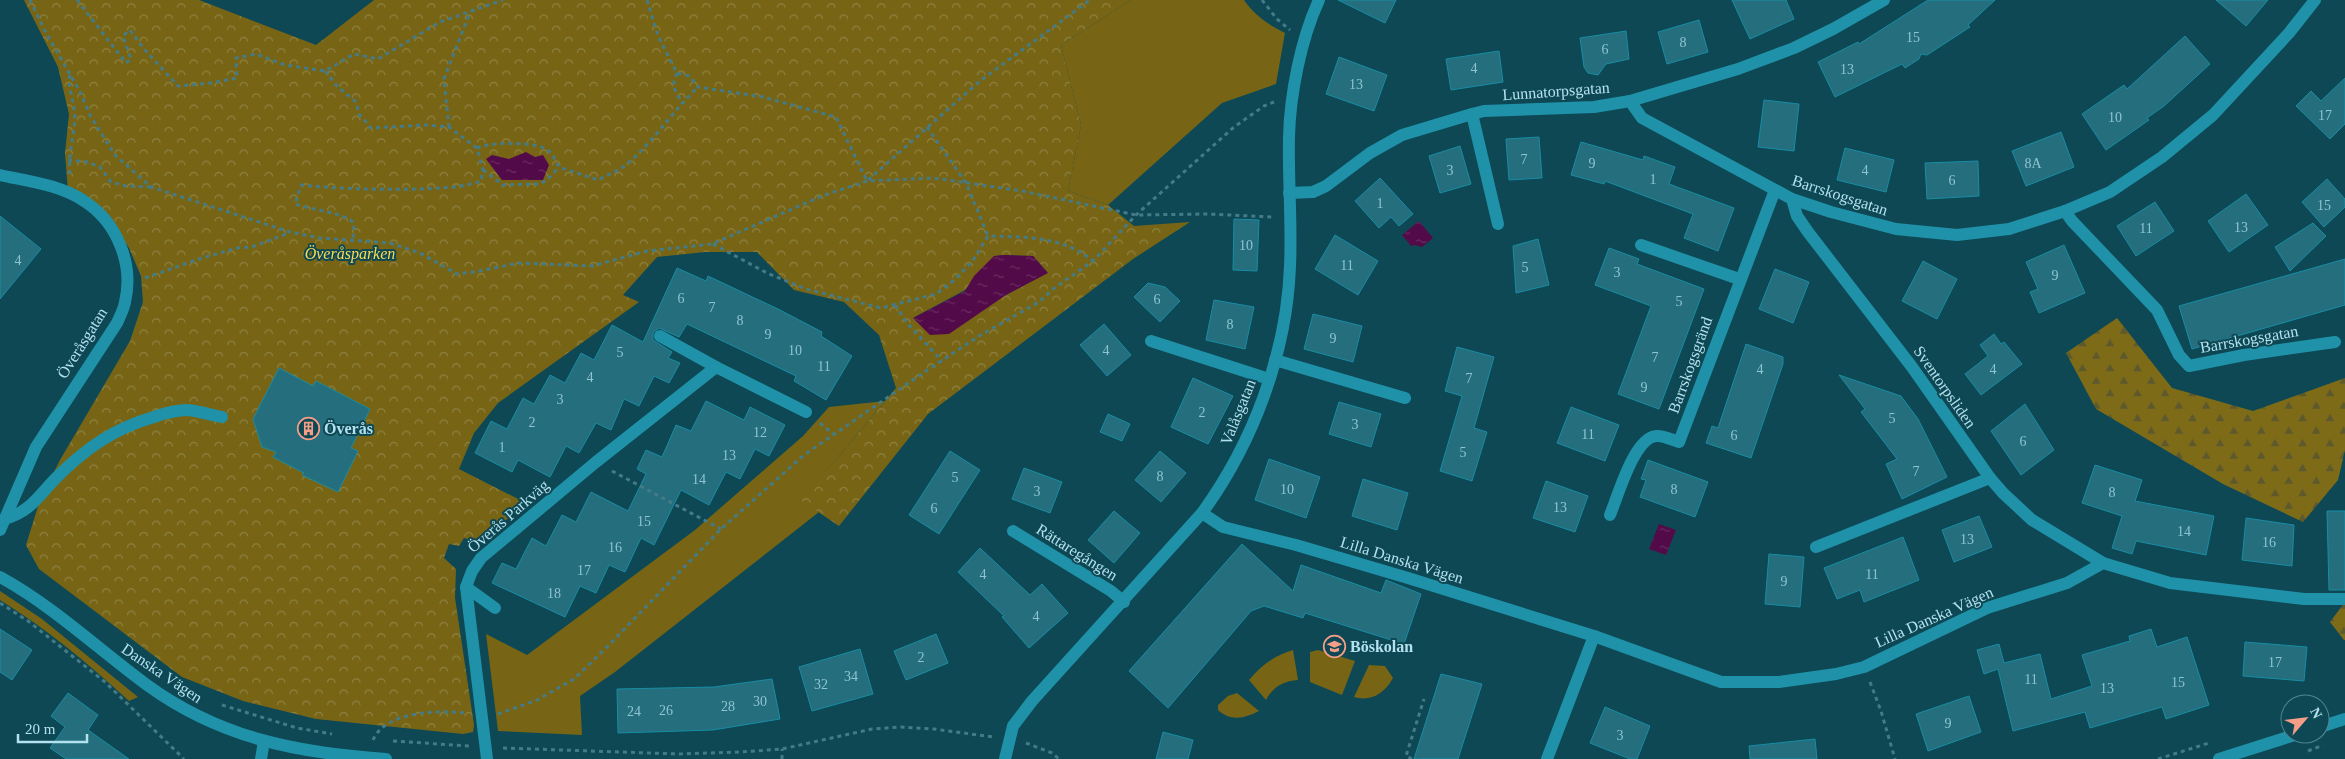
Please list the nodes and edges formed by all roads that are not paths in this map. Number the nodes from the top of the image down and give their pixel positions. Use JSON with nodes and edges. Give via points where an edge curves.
{"nodes":[{"id":1,"x":1319,"y":0,"type":"edge"},
{"id":2,"x":1884,"y":0,"type":"edge"},
{"id":3,"x":2315,"y":0,"type":"edge"},
{"id":4,"x":1630,"y":101,"type":"junction"},
{"id":5,"x":1472,"y":114,"type":"junction"},
{"id":6,"x":0,"y":175,"type":"edge"},
{"id":7,"x":1775,"y":190,"type":"junction"},
{"id":8,"x":1289,"y":193,"type":"junction"},
{"id":9,"x":1792,"y":199,"type":"junction"},
{"id":10,"x":2065,"y":211,"type":"junction"},
{"id":11,"x":1498,"y":224,"type":"dead end"},
{"id":12,"x":1641,"y":245,"type":"dead end"},
{"id":13,"x":1739,"y":279,"type":"junction"},
{"id":14,"x":660,"y":336,"type":"dead end"},
{"id":15,"x":1151,"y":341,"type":"dead end"},
{"id":16,"x":2335,"y":342,"type":"dead end"},
{"id":17,"x":1275,"y":360,"type":"junction"},
{"id":18,"x":716,"y":367,"type":"junction"},
{"id":19,"x":1269,"y":379,"type":"junction"},
{"id":20,"x":1405,"y":398,"type":"dead end"},
{"id":21,"x":806,"y":412,"type":"dead end"},
{"id":22,"x":222,"y":417,"type":"dead end"},
{"id":23,"x":1990,"y":478,"type":"junction"},
{"id":24,"x":1202,"y":513,"type":"junction"},
{"id":25,"x":1610,"y":515,"type":"dead end"},
{"id":26,"x":2,"y":524,"type":"edge"},
{"id":27,"x":1013,"y":532,"type":"dead end"},
{"id":28,"x":1816,"y":547,"type":"dead end"},
{"id":29,"x":2103,"y":563,"type":"junction"},
{"id":30,"x":0,"y":577,"type":"edge"},
{"id":31,"x":466,"y":587,"type":"junction"},
{"id":32,"x":2345,"y":599,"type":"edge"},
{"id":33,"x":1124,"y":602,"type":"junction"},
{"id":34,"x":495,"y":608,"type":"dead end"},
{"id":35,"x":1594,"y":636,"type":"junction"},
{"id":36,"x":2345,"y":719,"type":"edge"},
{"id":37,"x":2330,"y":724,"type":"edge"},
{"id":38,"x":2280,"y":740,"type":"edge"},
{"id":39,"x":264,"y":741,"type":"junction"},
{"id":40,"x":486,"y":753,"type":"edge"},
{"id":41,"x":261,"y":759,"type":"edge"},
{"id":42,"x":386,"y":759,"type":"edge"},
{"id":43,"x":1005,"y":759,"type":"edge"},
{"id":44,"x":1547,"y":759,"type":"edge"},
{"id":45,"x":2219,"y":759,"type":"edge"}],
"edges":[{"from":1,"to":8,"type":"street","name":"Valåsgatan","via":[[1306,35],[1293,101],[1289,134]]},
{"from":2,"to":4,"type":"street","name":"Lunnatorpsgatan","via":[[1794,48],[1738,69]]},
{"from":3,"to":10,"type":"street","name":"Barrskogsgatan","via":[[2213,115],[2162,157],[2110,192]]},
{"from":4,"to":5,"type":"street","name":"Lunnatorpsgatan","via":[[1594,107]]},
{"from":4,"to":7,"type":"street","name":"Barrskogsgatan","via":[[1642,118]]},
{"from":5,"to":8,"type":"street","name":"Lunnatorpsgatan","via":[[1402,135],[1313,192]]},
{"from":5,"to":11,"type":"street"},
{"from":6,"to":26,"type":"street","name":"Överåsgatan","via":[[66,192],[84,200],[100,214],[120,242],[127,288],[117,323],[36,447]]},
{"from":7,"to":9,"type":"street","name":"Barrskogsgatan"},
{"from":7,"to":13,"type":"street","name":"Barrskogsgränd"},
{"from":8,"to":17,"type":"street","name":"Valåsgatan","via":[[1290,266],[1285,318]]},
{"from":9,"to":10,"type":"street","name":"Barrskogsgatan","via":[[1896,229],[1957,235],[2009,229]]},
{"from":9,"to":23,"type":"street","name":"Sventorpsliden","via":[[1797,216],[1808,232],[1912,367]]},
{"from":10,"to":16,"type":"street","name":"Barrskogsgatan","via":[[2157,310],[2179,355],[2189,366]]},
{"from":12,"to":13,"type":"street"},
{"from":13,"to":25,"type":"street","name":"Barrskogsgränd","via":[[1679,442],[1657,436],[1648,438],[1638,447]]},
{"from":14,"to":18,"type":"street"},
{"from":15,"to":19,"type":"street"},
{"from":17,"to":19,"type":"street","name":"Valåsgatan"},
{"from":17,"to":20,"type":"street"},
{"from":18,"to":21,"type":"street"},
{"from":18,"to":31,"type":"street","name":"Överås Parkväg","via":[[481,558]]},
{"from":19,"to":24,"type":"street","name":"Valåsgatan","via":[[1233,467]]},
{"from":22,"to":26,"type":"street","via":[[188,410],[167,413],[125,427],[80,454],[32,505]]},
{"from":23,"to":28,"type":"street"},
{"from":23,"to":29,"type":"street","name":"Sventorpsliden","via":[[2032,520]]},
{"from":24,"to":33,"type":"street","name":"Valåsgatan"},
{"from":24,"to":35,"type":"street","name":"Lilla Danska Vägen","via":[[1223,527],[1296,545]]},
{"from":27,"to":33,"type":"street","name":"Rättaregången"},
{"from":29,"to":32,"type":"street","via":[[2170,583],[2304,599]]},
{"from":29,"to":35,"type":"street","name":"Lilla Danska Vägen","via":[[2067,583],[1987,608],[1864,667],[1836,674],[1779,682],[1721,682]]},
{"from":30,"to":39,"type":"street","name":"Danska Vägen","via":[[188,712],[238,734]]},
{"from":31,"to":34,"type":"street"},
{"from":31,"to":40,"type":"street"},
{"from":33,"to":43,"type":"street","name":"Valåsgatan","via":[[1032,701],[1013,726]]},
{"from":35,"to":44,"type":"street"},
{"from":36,"to":37,"type":"street"},
{"from":38,"to":45,"type":"street"},
{"from":39,"to":41,"type":"street"},
{"from":39,"to":42,"type":"street","name":"Danska Vägen","via":[[310,752]]}]}
